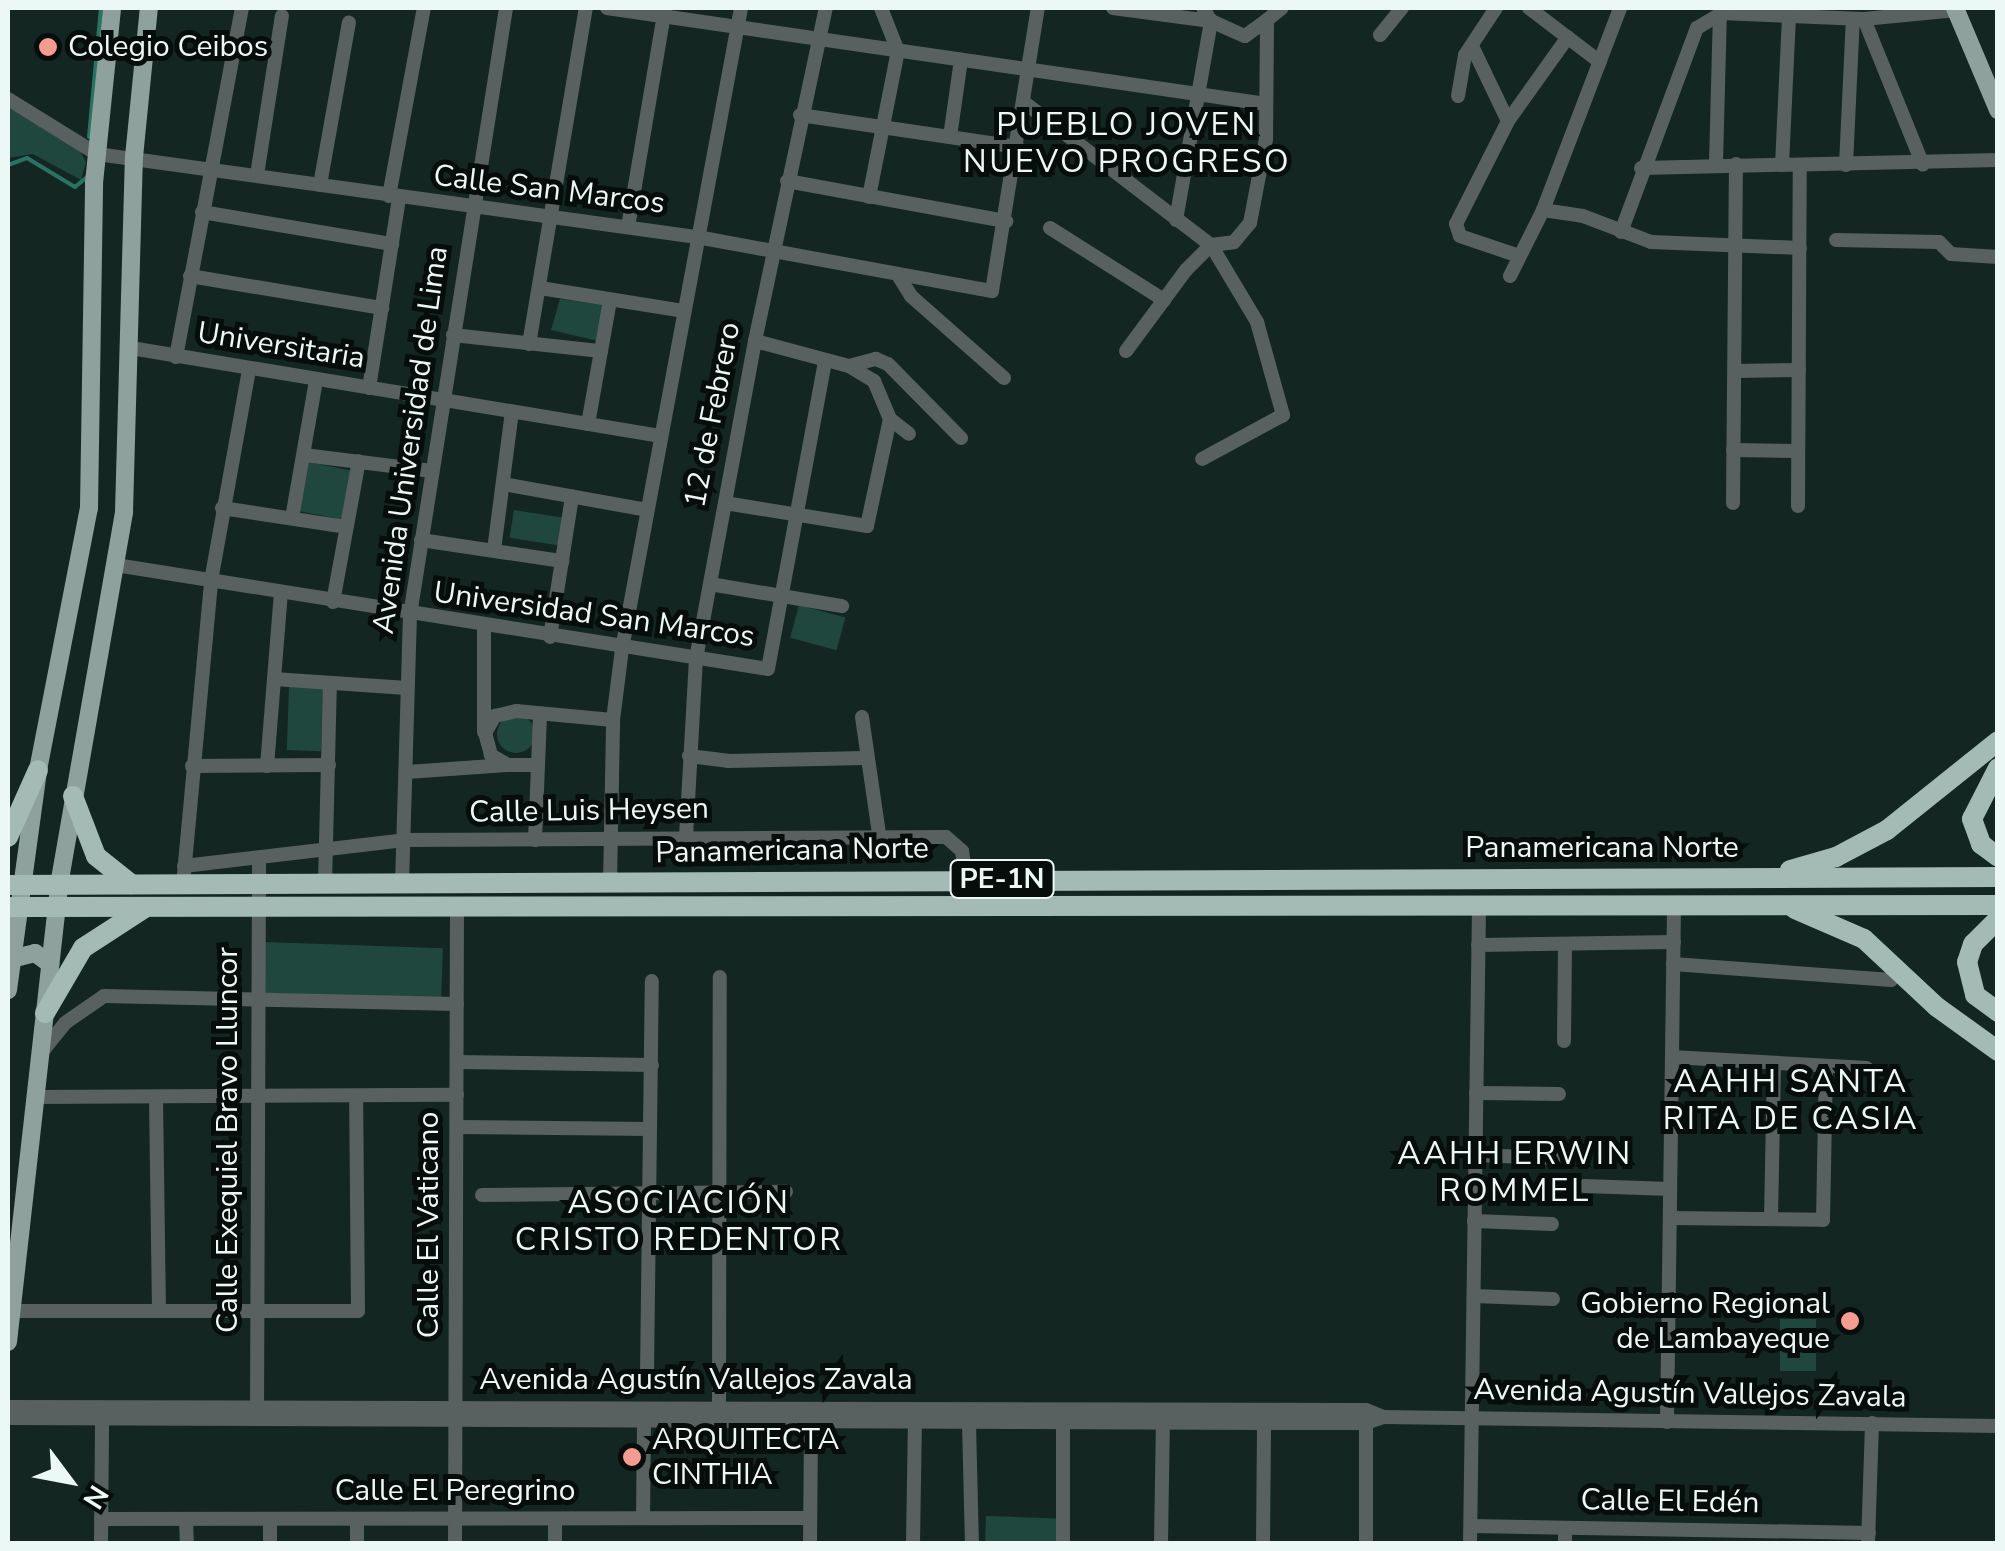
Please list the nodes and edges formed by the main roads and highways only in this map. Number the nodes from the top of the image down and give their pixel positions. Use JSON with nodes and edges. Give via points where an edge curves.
{"nodes":[{"id":1,"x":112,"y":8,"type":"edge"},
{"id":2,"x":149,"y":8,"type":"edge"},
{"id":3,"x":1947,"y":10,"type":"edge"},
{"id":4,"x":1998,"y":110,"type":"edge"},
{"id":5,"x":1998,"y":740,"type":"edge"},
{"id":6,"x":1998,"y":768,"type":"edge"},
{"id":7,"x":38,"y":770,"type":"junction"},
{"id":8,"x":73,"y":796,"type":"junction"},
{"id":9,"x":8,"y":837,"type":"edge"},
{"id":10,"x":1998,"y":856,"type":"edge"},
{"id":11,"x":1998,"y":877,"type":"edge"},
{"id":12,"x":1757,"y":878,"type":"junction"},
{"id":13,"x":131,"y":884,"type":"junction"},
{"id":14,"x":59,"y":885,"type":"junction"},
{"id":15,"x":13,"y":896,"type":"edge"},
{"id":16,"x":1783,"y":905,"type":"junction"},
{"id":17,"x":1998,"y":905,"type":"edge"},
{"id":18,"x":56,"y":907,"type":"junction"},
{"id":19,"x":146,"y":908,"type":"junction"},
{"id":20,"x":1998,"y":919,"type":"edge"},
{"id":21,"x":11,"y":960,"type":"junction"},
{"id":22,"x":50,"y":964,"type":"junction"},
{"id":23,"x":8,"y":990,"type":"edge"},
{"id":24,"x":1998,"y":1012,"type":"edge"},
{"id":25,"x":45,"y":1013,"type":"junction"},
{"id":26,"x":1998,"y":1051,"type":"edge"},
{"id":27,"x":8,"y":1342,"type":"edge"}],
"edges":[{"from":1,"to":7,"type":"main road","via":[[97,154],[90,491]]},
{"from":2,"to":8,"type":"main road","via":[[134,157],[128,477]]},
{"from":3,"to":4,"type":"main road"},
{"from":5,"to":12,"type":"highway","via":[[1858,848]]},
{"from":6,"to":10,"type":"highway","via":[[1972,819],[1981,844]]},
{"from":7,"to":9,"type":"highway"},
{"from":7,"to":15,"type":"main road"},
{"from":8,"to":13,"type":"highway","via":[[96,856]]},
{"from":8,"to":14,"type":"main road"},
{"from":11,"to":12,"type":"highway","name":"Panamericana Norte","number":"PE-1N"},
{"from":12,"to":13,"type":"highway","name":"Panamericana Norte","number":"PE-1N","via":[[258,884],[183,876]]},
{"from":13,"to":14,"type":"highway","name":"Panamericana Norte","number":"PE-1N"},
{"from":14,"to":15,"type":"highway","name":"Panamericana Norte","number":"PE-1N"},
{"from":14,"to":18,"type":"main road"},
{"from":15,"to":18,"type":"highway","name":"Panamericana Norte","number":"PE-1N"},
{"from":15,"to":21,"type":"main road"},
{"from":16,"to":17,"type":"highway","name":"Panamericana Norte","number":"PE-1N"},
{"from":16,"to":19,"type":"highway","name":"Panamericana Norte","number":"PE-1N"},
{"from":16,"to":26,"type":"highway","via":[[1864,939],[1937,1008]]},
{"from":18,"to":19,"type":"highway","name":"Panamericana Norte","number":"PE-1N"},
{"from":18,"to":22,"type":"main road"},
{"from":19,"to":25,"type":"highway","via":[[82,948]]},
{"from":20,"to":24,"type":"highway","via":[[1973,944],[1966,962],[1976,995]]},
{"from":21,"to":22,"type":"main road","via":[[28,952]]},
{"from":21,"to":23,"type":"main road"},
{"from":22,"to":25,"type":"main road"},
{"from":25,"to":27,"type":"main road"}]}
